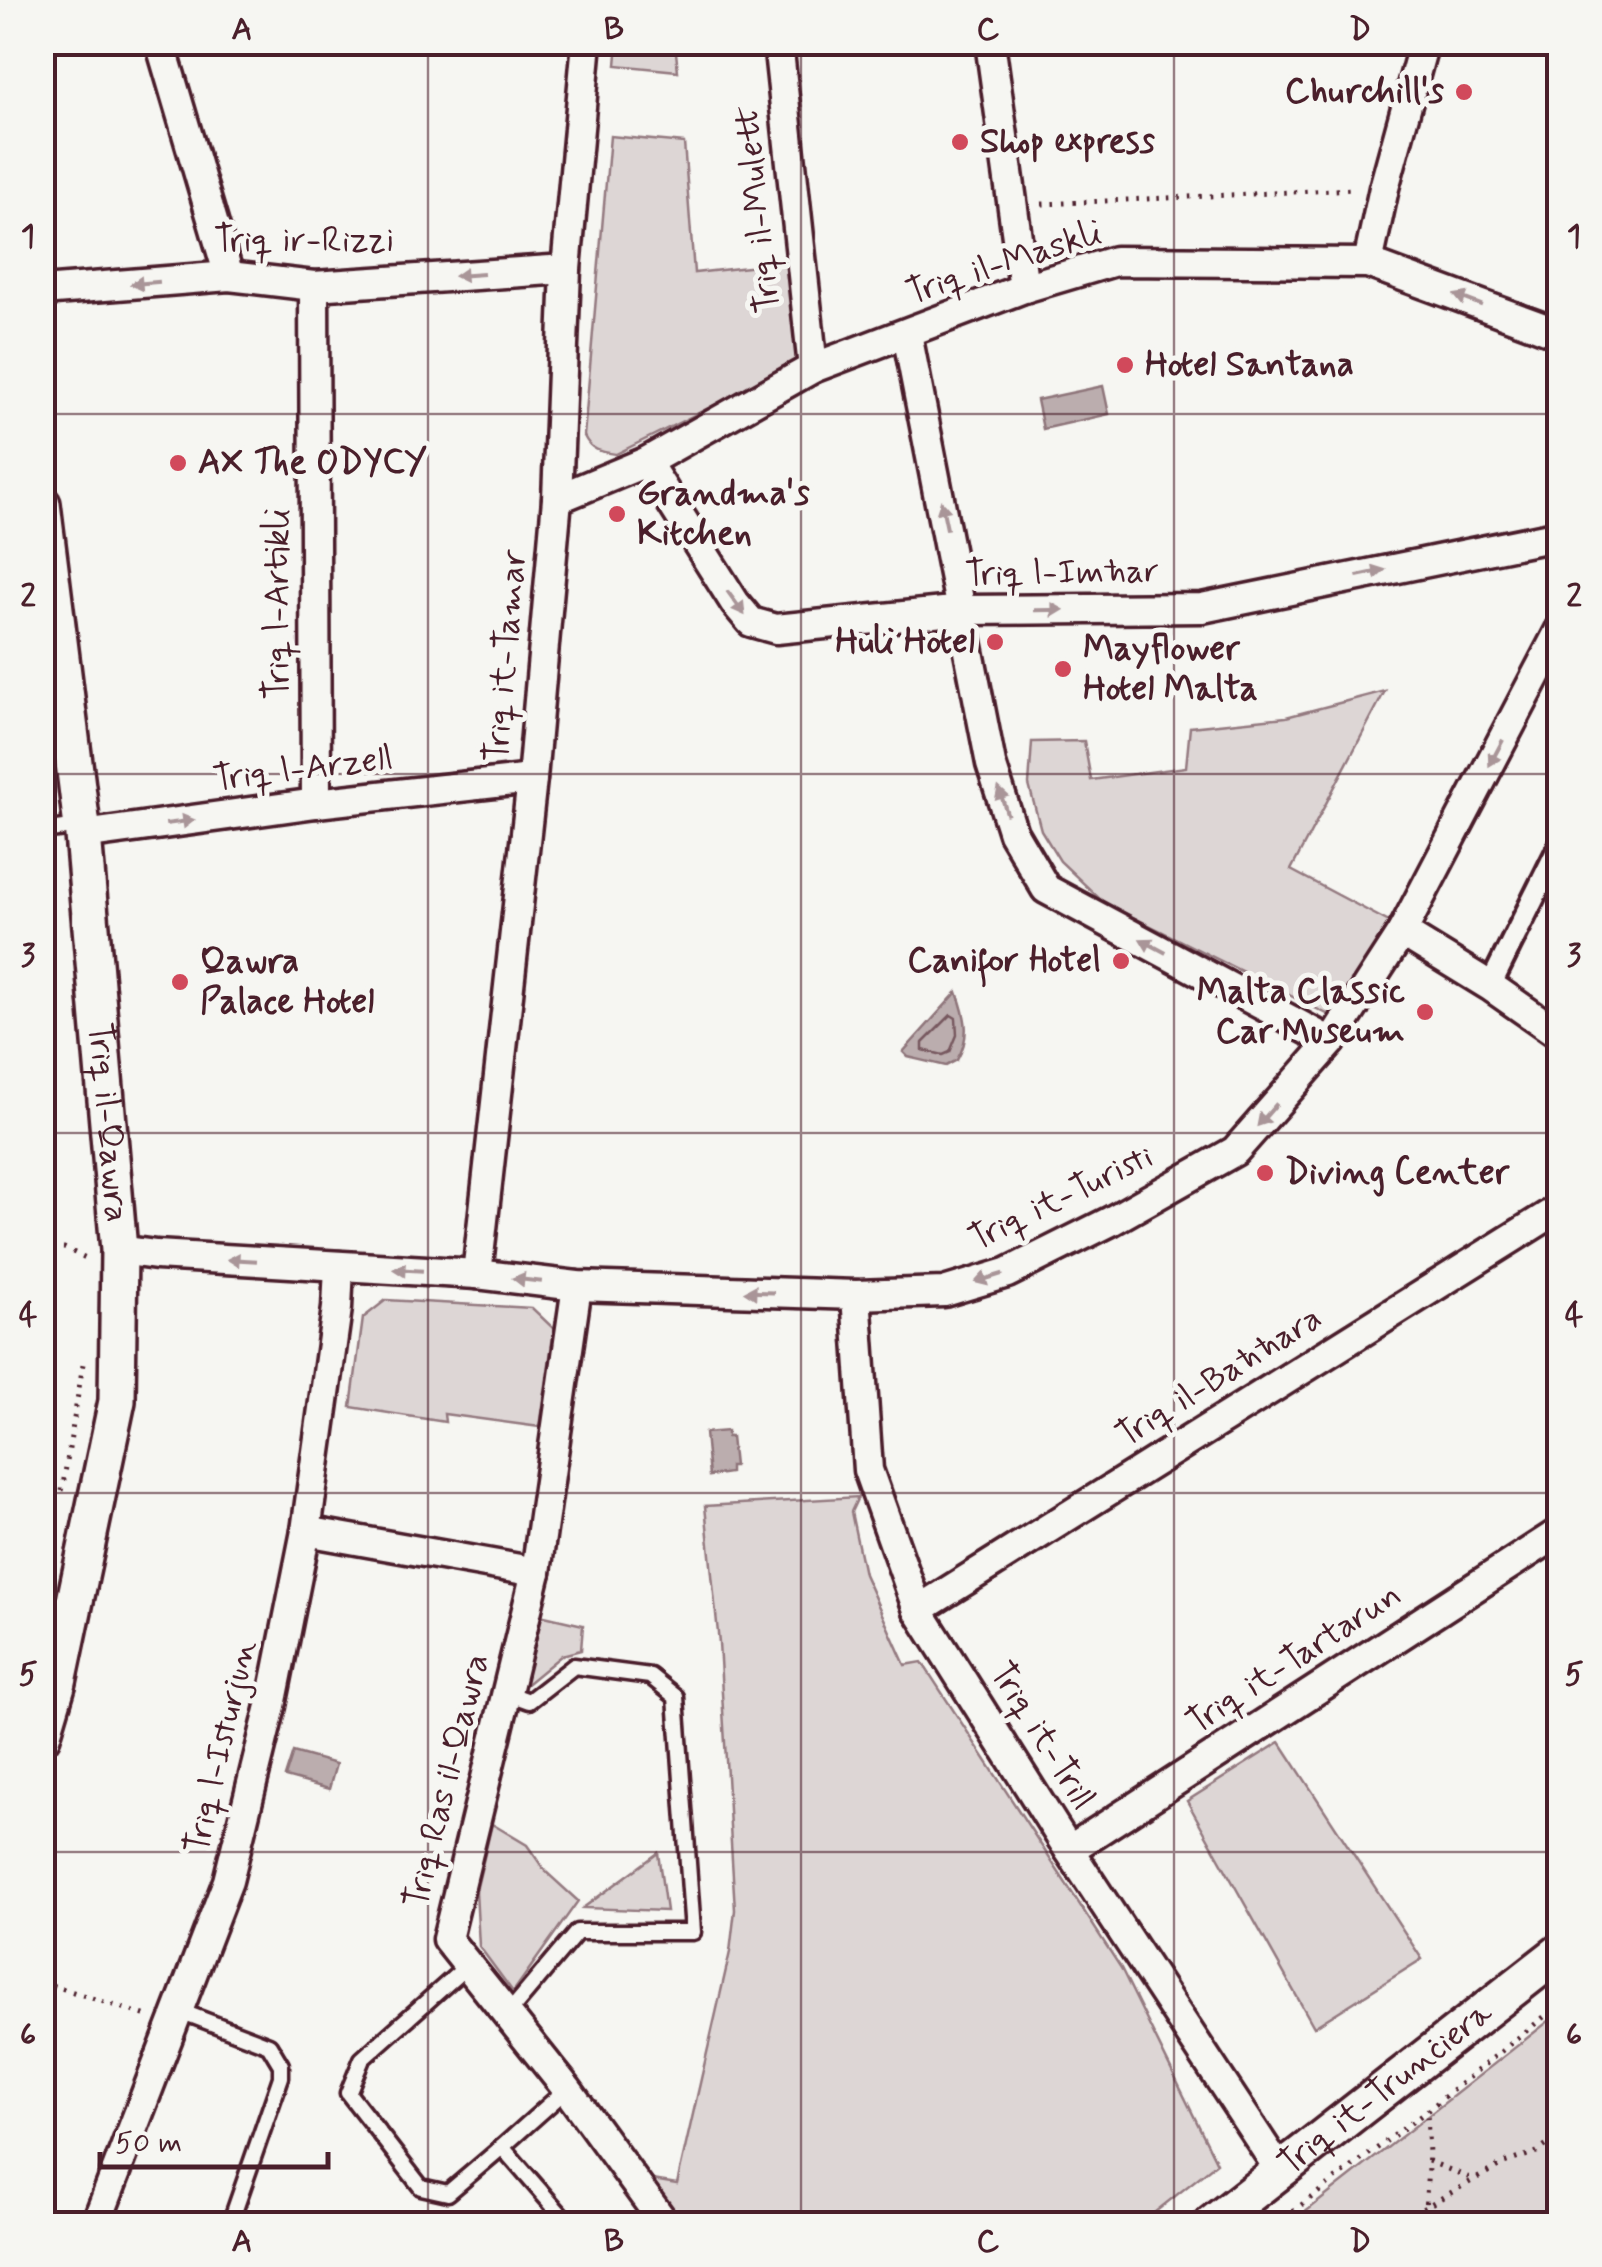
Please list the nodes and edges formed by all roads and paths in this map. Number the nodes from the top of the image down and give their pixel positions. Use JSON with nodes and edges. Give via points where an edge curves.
{"nodes":[{"id":1,"x":160,"y":42,"type":"edge"},
{"id":2,"x":587,"y":42,"type":"edge"},
{"id":3,"x":778,"y":42,"type":"edge"},
{"id":4,"x":990,"y":42,"type":"edge"},
{"id":5,"x":1424,"y":42,"type":"edge"},
{"id":6,"x":1384,"y":188,"type":"junction"},
{"id":7,"x":1011,"y":205,"type":"junction"},
{"id":8,"x":1368,"y":263,"type":"junction"},
{"id":9,"x":566,"y":269,"type":"junction"},
{"id":10,"x":230,"y":276,"type":"junction"},
{"id":11,"x":314,"y":286,"type":"junction"},
{"id":12,"x":1024,"y":288,"type":"junction"},
{"id":13,"x":42,"y":291,"type":"edge"},
{"id":14,"x":906,"y":334,"type":"junction"},
{"id":15,"x":1560,"y":334,"type":"edge"},
{"id":16,"x":813,"y":368,"type":"junction"},
{"id":17,"x":646,"y":462,"type":"junction"},
{"id":18,"x":557,"y":499,"type":"junction"},
{"id":19,"x":42,"y":504,"type":"edge"},
{"id":20,"x":1560,"y":535,"type":"edge"},
{"id":21,"x":963,"y":610,"type":"junction"},
{"id":22,"x":1560,"y":630,"type":"edge"},
{"id":23,"x":1550,"y":672,"type":"edge"},
{"id":24,"x":532,"y":780,"type":"junction"},
{"id":25,"x":316,"y":803,"type":"junction"},
{"id":26,"x":42,"y":831,"type":"edge"},
{"id":27,"x":82,"y":831,"type":"junction"},
{"id":28,"x":1560,"y":845,"type":"edge"},
{"id":29,"x":1402,"y":932,"type":"junction"},
{"id":30,"x":1490,"y":986,"type":"junction"},
{"id":31,"x":1560,"y":1035,"type":"edge"},
{"id":32,"x":1331,"y":1042,"type":"junction"},
{"id":33,"x":1560,"y":1208,"type":"edge"},
{"id":34,"x":42,"y":1248,"type":"edge"},
{"id":35,"x":119,"y":1262,"type":"junction"},
{"id":36,"x":339,"y":1266,"type":"junction"},
{"id":37,"x":477,"y":1274,"type":"junction"},
{"id":38,"x":578,"y":1286,"type":"junction"},
{"id":39,"x":856,"y":1296,"type":"junction"},
{"id":40,"x":84,"y":1355,"type":"dead end"},
{"id":41,"x":59,"y":1508,"type":"dead end"},
{"id":42,"x":306,"y":1531,"type":"junction"},
{"id":43,"x":1560,"y":1532,"type":"edge"},
{"id":44,"x":536,"y":1572,"type":"junction"},
{"id":45,"x":918,"y":1610,"type":"junction"},
{"id":46,"x":506,"y":1693,"type":"junction"},
{"id":47,"x":42,"y":1736,"type":"edge"},
{"id":48,"x":1069,"y":1850,"type":"junction"},
{"id":49,"x":1560,"y":1952,"type":"edge"},
{"id":50,"x":468,"y":1965,"type":"junction"},
{"id":51,"x":42,"y":1982,"type":"edge"},
{"id":52,"x":1560,"y":2004,"type":"edge"},
{"id":53,"x":507,"y":2014,"type":"junction"},
{"id":54,"x":176,"y":2018,"type":"junction"},
{"id":55,"x":567,"y":2089,"type":"junction"},
{"id":56,"x":1428,"y":2110,"type":"junction"},
{"id":57,"x":1560,"y":2136,"type":"edge"},
{"id":58,"x":502,"y":2147,"type":"junction"},
{"id":59,"x":1428,"y":2161,"type":"junction"},
{"id":60,"x":1281,"y":2172,"type":"junction"},
{"id":61,"x":1474,"y":2180,"type":"junction"},
{"id":62,"x":1424,"y":2208,"type":"junction"},
{"id":63,"x":96,"y":2224,"type":"edge"},
{"id":64,"x":230,"y":2224,"type":"edge"},
{"id":65,"x":569,"y":2224,"type":"edge"},
{"id":66,"x":665,"y":2224,"type":"edge"},
{"id":67,"x":1212,"y":2224,"type":"edge"},
{"id":68,"x":1276,"y":2224,"type":"edge"},
{"id":69,"x":1395,"y":2224,"type":"edge"},
{"id":70,"x":1424,"y":2224,"type":"edge"}],
"edges":[{"from":1,"to":10,"type":"street"},
{"from":2,"to":9,"type":"street","name":"Triq it-Tamar"},
{"from":3,"to":16,"type":"street","name":"Triq il-Mulett"},
{"from":4,"to":7,"type":"street"},
{"from":5,"to":6,"type":"street"},
{"from":6,"to":7,"type":"path"},
{"from":6,"to":8,"type":"street"},
{"from":7,"to":12,"type":"street"},
{"from":8,"to":12,"type":"street","name":"Triq il-Maskli","via":[[1115,262]]},
{"from":15,"to":8,"type":"street","name":"Triq il-Maskli","one_way":true},
{"from":9,"to":11,"type":"street","name":"Triq ir-Rizzi","one_way":true},
{"from":9,"to":18,"type":"street","name":"Triq it-Tamar"},
{"from":10,"to":11,"type":"street","name":"Triq ir-Rizzi"},
{"from":10,"to":13,"type":"street","name":"Triq ir-Rizzi","one_way":true},
{"from":11,"to":25,"type":"street","name":"Triq l-Artikli"},
{"from":12,"to":14,"type":"street","name":"Triq il-Maskli"},
{"from":14,"to":16,"type":"street","name":"Triq il-Maskli"},
{"from":21,"to":14,"type":"street","one_way":true},
{"from":16,"to":17,"type":"street","name":"Triq il-Maskli"},
{"from":17,"to":18,"type":"street","name":"Triq il-Maskli"},
{"from":17,"to":21,"type":"street","name":"Triq l-Imħar","one_way":true,"via":[[751,622],[776,629]]},
{"from":18,"to":24,"type":"street","name":"Triq it-Tamar"},
{"from":19,"to":27,"type":"street","name":"Triq il-Qawra"},
{"from":21,"to":20,"type":"street","name":"Triq l-Imħar","one_way":true,"via":[[1202,608]]},
{"from":32,"to":21,"type":"street","one_way":true,"via":[[1046,889],[1014,833],[991,764]]},
{"from":22,"to":23,"type":"street","name":"Triq it-Turisti"},
{"from":23,"to":29,"type":"street","name":"Triq it-Turisti","one_way":true},
{"from":24,"to":25,"type":"street","name":"Triq l-Arzell"},
{"from":24,"to":37,"type":"street","name":"Triq it-Tamar"},
{"from":27,"to":25,"type":"street","name":"Triq l-Arzell","one_way":true},
{"from":26,"to":27,"type":"lane"},
{"from":27,"to":35,"type":"street","name":"Triq il-Qawra"},
{"from":28,"to":30,"type":"street"},
{"from":29,"to":30,"type":"street"},
{"from":29,"to":32,"type":"street","name":"Triq it-Turisti"},
{"from":30,"to":31,"type":"street"},
{"from":32,"to":39,"type":"street","name":"Triq it-Turisti","one_way":true,"via":[[1235,1151],[1111,1221],[1007,1273],[944,1292]]},
{"from":33,"to":45,"type":"street","name":"Triq il-Baħħara"},
{"from":34,"to":35,"type":"path"},
{"from":36,"to":35,"type":"street","name":"Triq it-Turisti","one_way":true},
{"from":35,"to":47,"type":"street","name":"Triq il-Qawra","via":[[116,1401]]},
{"from":37,"to":36,"type":"street","name":"Triq it-Turisti","one_way":true},
{"from":36,"to":42,"type":"street","name":"Triq l-Isturjun"},
{"from":38,"to":37,"type":"street","name":"Triq it-Turisti","one_way":true},
{"from":39,"to":38,"type":"street","name":"Triq it-Turisti","one_way":true},
{"from":38,"to":44,"type":"street","name":"Triq Ras il-Qawra"},
{"from":39,"to":45,"type":"street","name":"Triq it-Trill","via":[[868,1470]]},
{"from":40,"to":41,"type":"path"},
{"from":42,"to":44,"type":"street"},
{"from":42,"to":54,"type":"street","name":"Triq l-Isturjun","via":[[228,1882]]},
{"from":43,"to":48,"type":"street","name":"Triq it-Tartarun"},
{"from":44,"to":46,"type":"street","name":"Triq Ras il-Qawra"},
{"from":45,"to":48,"type":"street","name":"Triq it-Trill"},
{"from":46,"to":50,"type":"street","name":"Triq Ras il-Qawra","via":[[447,1939]]},
{"from":46,"to":53,"type":"lane","via":[[528,1701],[574,1666],[650,1676],[676,1697],[692,1932],[577,1932]]},
{"from":48,"to":60,"type":"street","name":"Triq it-Trill"},
{"from":49,"to":60,"type":"street","name":"Triq it-Trunċiera"},
{"from":50,"to":53,"type":"street","name":"Triq Ras il-Qawra"},
{"from":50,"to":58,"type":"lane","via":[[362,2059],[348,2093],[420,2187],[448,2193]]},
{"from":51,"to":54,"type":"path"},
{"from":52,"to":56,"type":"path"},
{"from":53,"to":55,"type":"street","name":"Triq Ras il-Qawra"},
{"from":54,"to":63,"type":"street","name":"Triq l-Isturjun"},
{"from":54,"to":64,"type":"lane","via":[[269,2044],[281,2065]]},
{"from":55,"to":58,"type":"lane"},
{"from":55,"to":66,"type":"street","name":"Triq Ras il-Qawra"},
{"from":56,"to":59,"type":"path"},
{"from":56,"to":68,"type":"path"},
{"from":57,"to":61,"type":"path"},
{"from":58,"to":65,"type":"lane"},
{"from":59,"to":61,"type":"path"},
{"from":59,"to":62,"type":"path"},
{"from":60,"to":67,"type":"street","name":"Triq it-Trunċiera"},
{"from":61,"to":62,"type":"path"},
{"from":62,"to":69,"type":"path"},
{"from":62,"to":70,"type":"path"}]}
